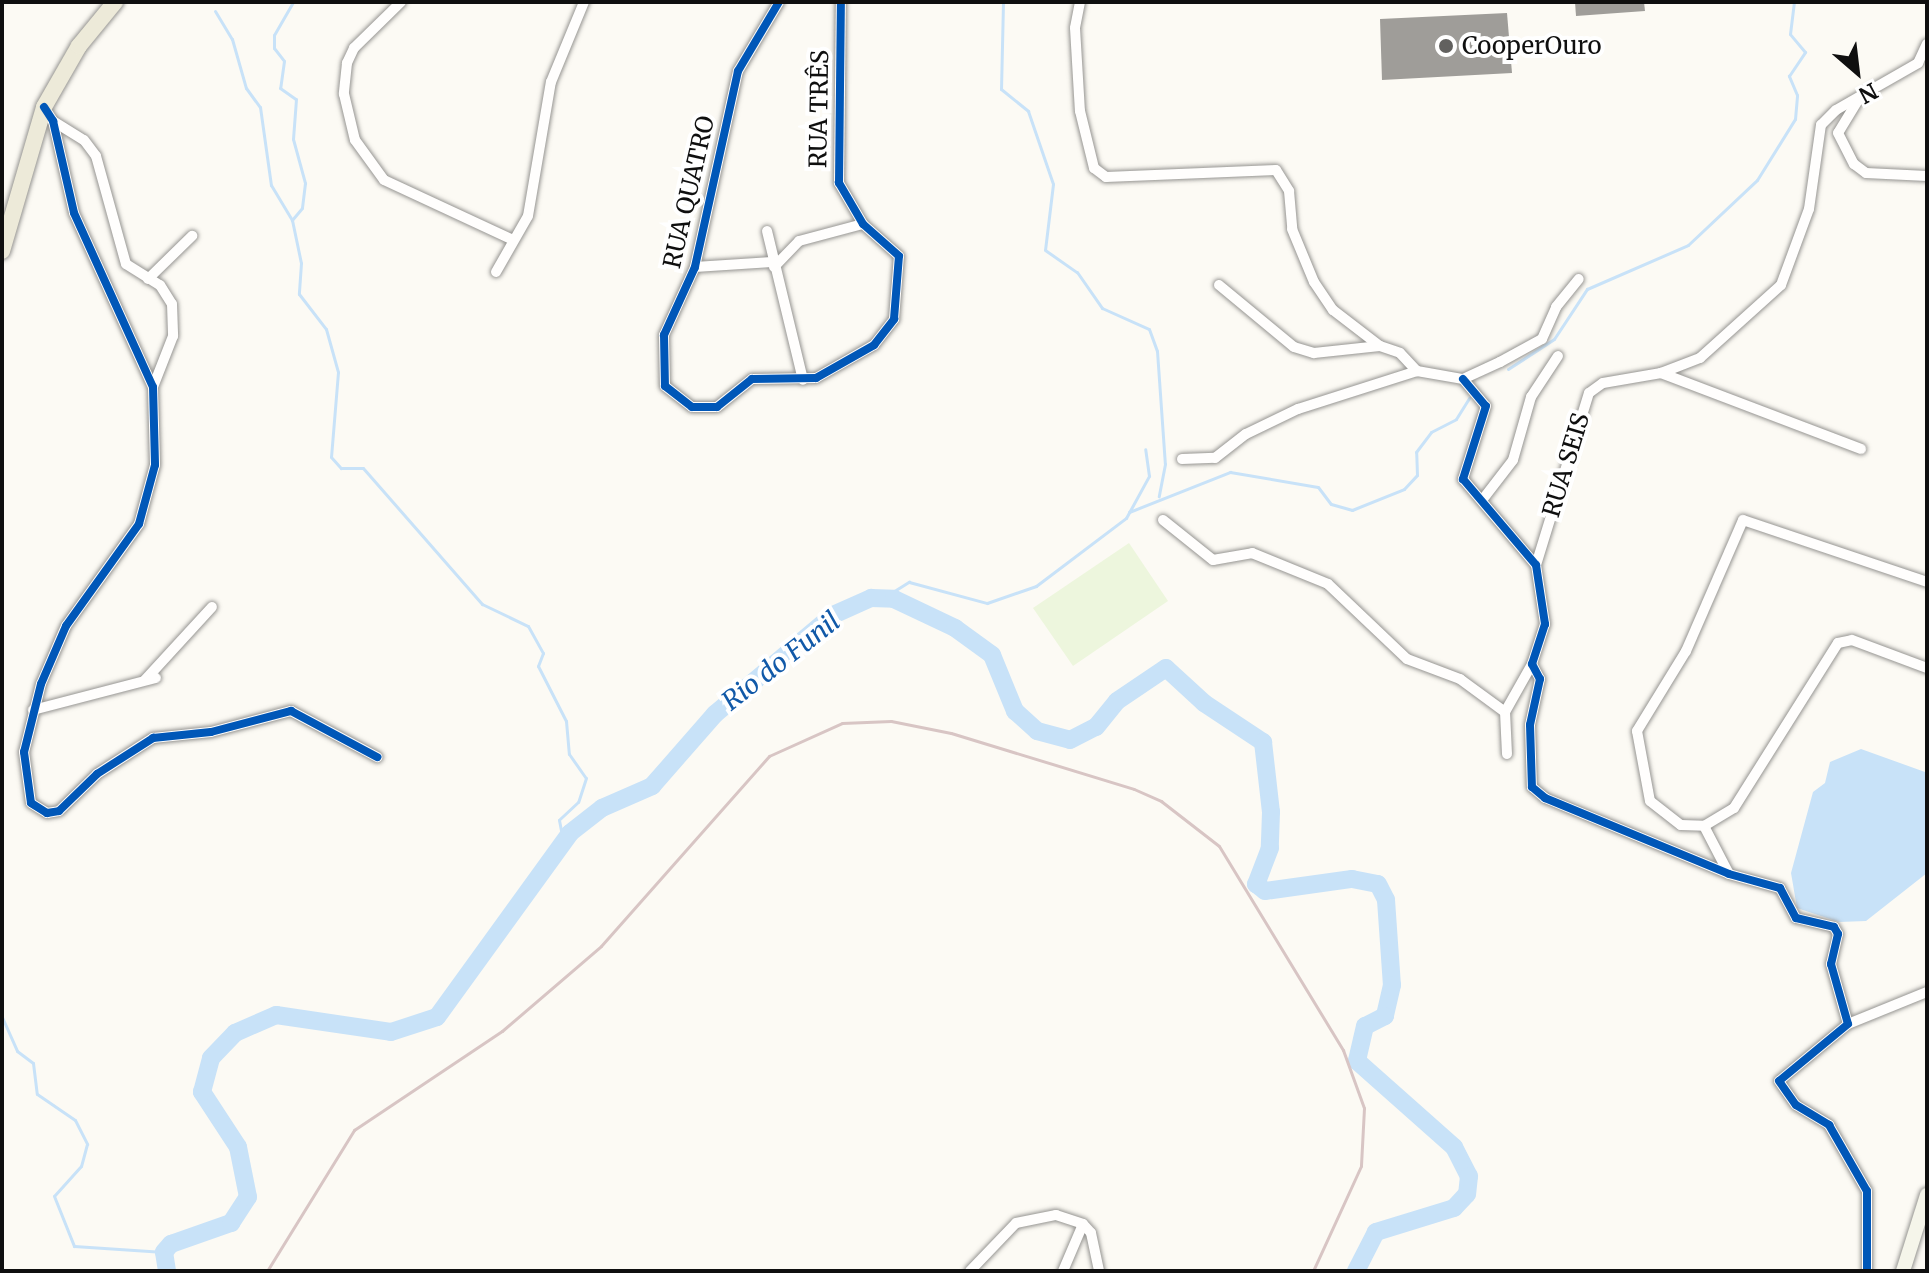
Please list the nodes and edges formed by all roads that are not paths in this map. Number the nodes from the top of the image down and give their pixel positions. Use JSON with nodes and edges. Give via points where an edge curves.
{"nodes":[{"id":1,"x":115,"y":2,"type":"edge"},
{"id":2,"x":401,"y":2,"type":"edge"},
{"id":3,"x":584,"y":2,"type":"edge"},
{"id":4,"x":779,"y":2,"type":"edge"},
{"id":5,"x":841,"y":2,"type":"edge"},
{"id":6,"x":1080,"y":2,"type":"edge"},
{"id":7,"x":1927,"y":44,"type":"edge"},
{"id":8,"x":1863,"y":93,"type":"junction"},
{"id":9,"x":48,"y":114,"type":"junction"},
{"id":10,"x":1927,"y":176,"type":"edge"},
{"id":11,"x":863,"y":224,"type":"junction"},
{"id":12,"x":767,"y":231,"type":"dead end"},
{"id":13,"x":192,"y":236,"type":"dead end"},
{"id":14,"x":511,"y":239,"type":"junction"},
{"id":15,"x":2,"y":251,"type":"edge"},
{"id":16,"x":773,"y":265,"type":"junction"},
{"id":17,"x":695,"y":267,"type":"junction"},
{"id":18,"x":496,"y":272,"type":"dead end"},
{"id":19,"x":148,"y":279,"type":"junction"},
{"id":20,"x":1579,"y":279,"type":"dead end"},
{"id":21,"x":1219,"y":285,"type":"dead end"},
{"id":22,"x":1380,"y":346,"type":"junction"},
{"id":23,"x":1558,"y":356,"type":"dead end"},
{"id":24,"x":1417,"y":371,"type":"junction"},
{"id":25,"x":1661,"y":373,"type":"junction"},
{"id":26,"x":1463,"y":379,"type":"junction"},
{"id":27,"x":803,"y":380,"type":"junction"},
{"id":28,"x":153,"y":387,"type":"junction"},
{"id":29,"x":1861,"y":449,"type":"dead end"},
{"id":30,"x":1182,"y":459,"type":"dead end"},
{"id":31,"x":1483,"y":499,"type":"junction"},
{"id":32,"x":1163,"y":520,"type":"dead end"},
{"id":33,"x":1536,"y":565,"type":"junction"},
{"id":34,"x":1927,"y":582,"type":"edge"},
{"id":35,"x":212,"y":607,"type":"dead end"},
{"id":36,"x":1532,"y":664,"type":"junction"},
{"id":37,"x":1927,"y":668,"type":"edge"},
{"id":38,"x":33,"y":710,"type":"junction"},
{"id":39,"x":1505,"y":712,"type":"junction"},
{"id":40,"x":1507,"y":754,"type":"dead end"},
{"id":41,"x":377,"y":757,"type":"dead end"},
{"id":42,"x":1704,"y":826,"type":"junction"},
{"id":43,"x":1729,"y":874,"type":"junction"},
{"id":44,"x":1927,"y":992,"type":"edge"},
{"id":45,"x":1848,"y":1024,"type":"junction"},
{"id":46,"x":1927,"y":1195,"type":"edge"},
{"id":47,"x":1083,"y":1224,"type":"junction"},
{"id":48,"x":970,"y":1271,"type":"edge"},
{"id":49,"x":1063,"y":1271,"type":"edge"},
{"id":50,"x":1099,"y":1271,"type":"edge"},
{"id":51,"x":1867,"y":1271,"type":"edge"},
{"id":52,"x":1903,"y":1271,"type":"edge"}],
"edges":[{"from":1,"to":9,"type":"main road","via":[[79,46]]},
{"from":2,"to":14,"type":"street","via":[[354,48],[347,63],[344,94],[355,140],[384,180]]},
{"from":3,"to":14,"type":"street","via":[[551,82],[528,216]]},
{"from":4,"to":17,"type":"street","name":"RUA QUATRO","via":[[738,71]]},
{"from":5,"to":11,"type":"street","name":"RUA TRÊS","via":[[838,172],[842,194]]},
{"from":6,"to":22,"type":"street","via":[[1075,28],[1080,111],[1094,168],[1106,177],[1276,170],[1289,191],[1292,229],[1314,282],[1333,310]]},
{"from":7,"to":8,"type":"street","via":[[1918,63]]},
{"from":8,"to":10,"type":"street","via":[[1838,133],[1854,164],[1866,173]]},
{"from":8,"to":25,"type":"street","via":[[1821,125],[1809,209],[1781,285],[1700,358]]},
{"from":9,"to":15,"type":"main road"},
{"from":9,"to":19,"type":"street","via":[[96,156],[109,188],[119,252]]},
{"from":9,"to":28,"type":"street","via":[[74,213]]},
{"from":11,"to":16,"type":"street","via":[[799,241]]},
{"from":11,"to":27,"type":"street","name":"RUA TRÊS","via":[[899,256],[894,319],[874,345]]},
{"from":12,"to":16,"type":"street"},
{"from":13,"to":19,"type":"street"},
{"from":14,"to":18,"type":"street"},
{"from":16,"to":17,"type":"street"},
{"from":16,"to":27,"type":"street"},
{"from":17,"to":27,"type":"street","name":"RUA QUATRO","via":[[664,335],[662,370],[668,391],[692,407],[708,408],[752,379]]},
{"from":19,"to":28,"type":"street","via":[[169,296],[175,323]]},
{"from":20,"to":26,"type":"street","via":[[1556,307],[1542,339]]},
{"from":21,"to":22,"type":"street","via":[[1294,347],[1314,353]]},
{"from":22,"to":24,"type":"street","via":[[1400,353]]},
{"from":23,"to":31,"type":"street","via":[[1531,397],[1513,460]]},
{"from":24,"to":26,"type":"street"},
{"from":24,"to":30,"type":"street","via":[[1298,409],[1246,434],[1215,458]]},
{"from":25,"to":29,"type":"street"},
{"from":25,"to":33,"type":"street","name":"RUA SEIS","via":[[1603,383],[1589,393]]},
{"from":26,"to":31,"type":"street","via":[[1486,406],[1463,479]]},
{"from":28,"to":38,"type":"street","via":[[155,465],[147,503],[61,635]]},
{"from":31,"to":33,"type":"street"},
{"from":32,"to":39,"type":"street","via":[[1213,560],[1252,553],[1328,584],[1407,659],[1460,679]]},
{"from":33,"to":36,"type":"street","via":[[1545,624]]},
{"from":34,"to":42,"type":"street","via":[[1752,519],[1735,528],[1686,651],[1637,731],[1650,801],[1681,825]]},
{"from":35,"to":38,"type":"street","via":[[150,679]]},
{"from":36,"to":39,"type":"street"},
{"from":36,"to":43,"type":"street","via":[[1540,679],[1527,771],[1535,791]]},
{"from":37,"to":42,"type":"street","via":[[1852,640],[1838,643],[1745,793]]},
{"from":38,"to":41,"type":"street","via":[[24,752],[26,787],[31,803],[47,813],[59,811],[97,774],[153,738],[211,732],[291,711]]},
{"from":39,"to":40,"type":"street"},
{"from":42,"to":43,"type":"street"},
{"from":43,"to":45,"type":"street","via":[[1780,888],[1796,918],[1834,927],[1840,947],[1831,964]]},
{"from":44,"to":45,"type":"street"},
{"from":45,"to":51,"type":"street","via":[[1779,1081],[1796,1105],[1829,1125],[1867,1191]]},
{"from":46,"to":52,"type":"street"},
{"from":47,"to":48,"type":"street","via":[[1056,1215],[1024,1219]]},
{"from":47,"to":49,"type":"street"},
{"from":47,"to":50,"type":"street","via":[[1096,1243]]}]}
